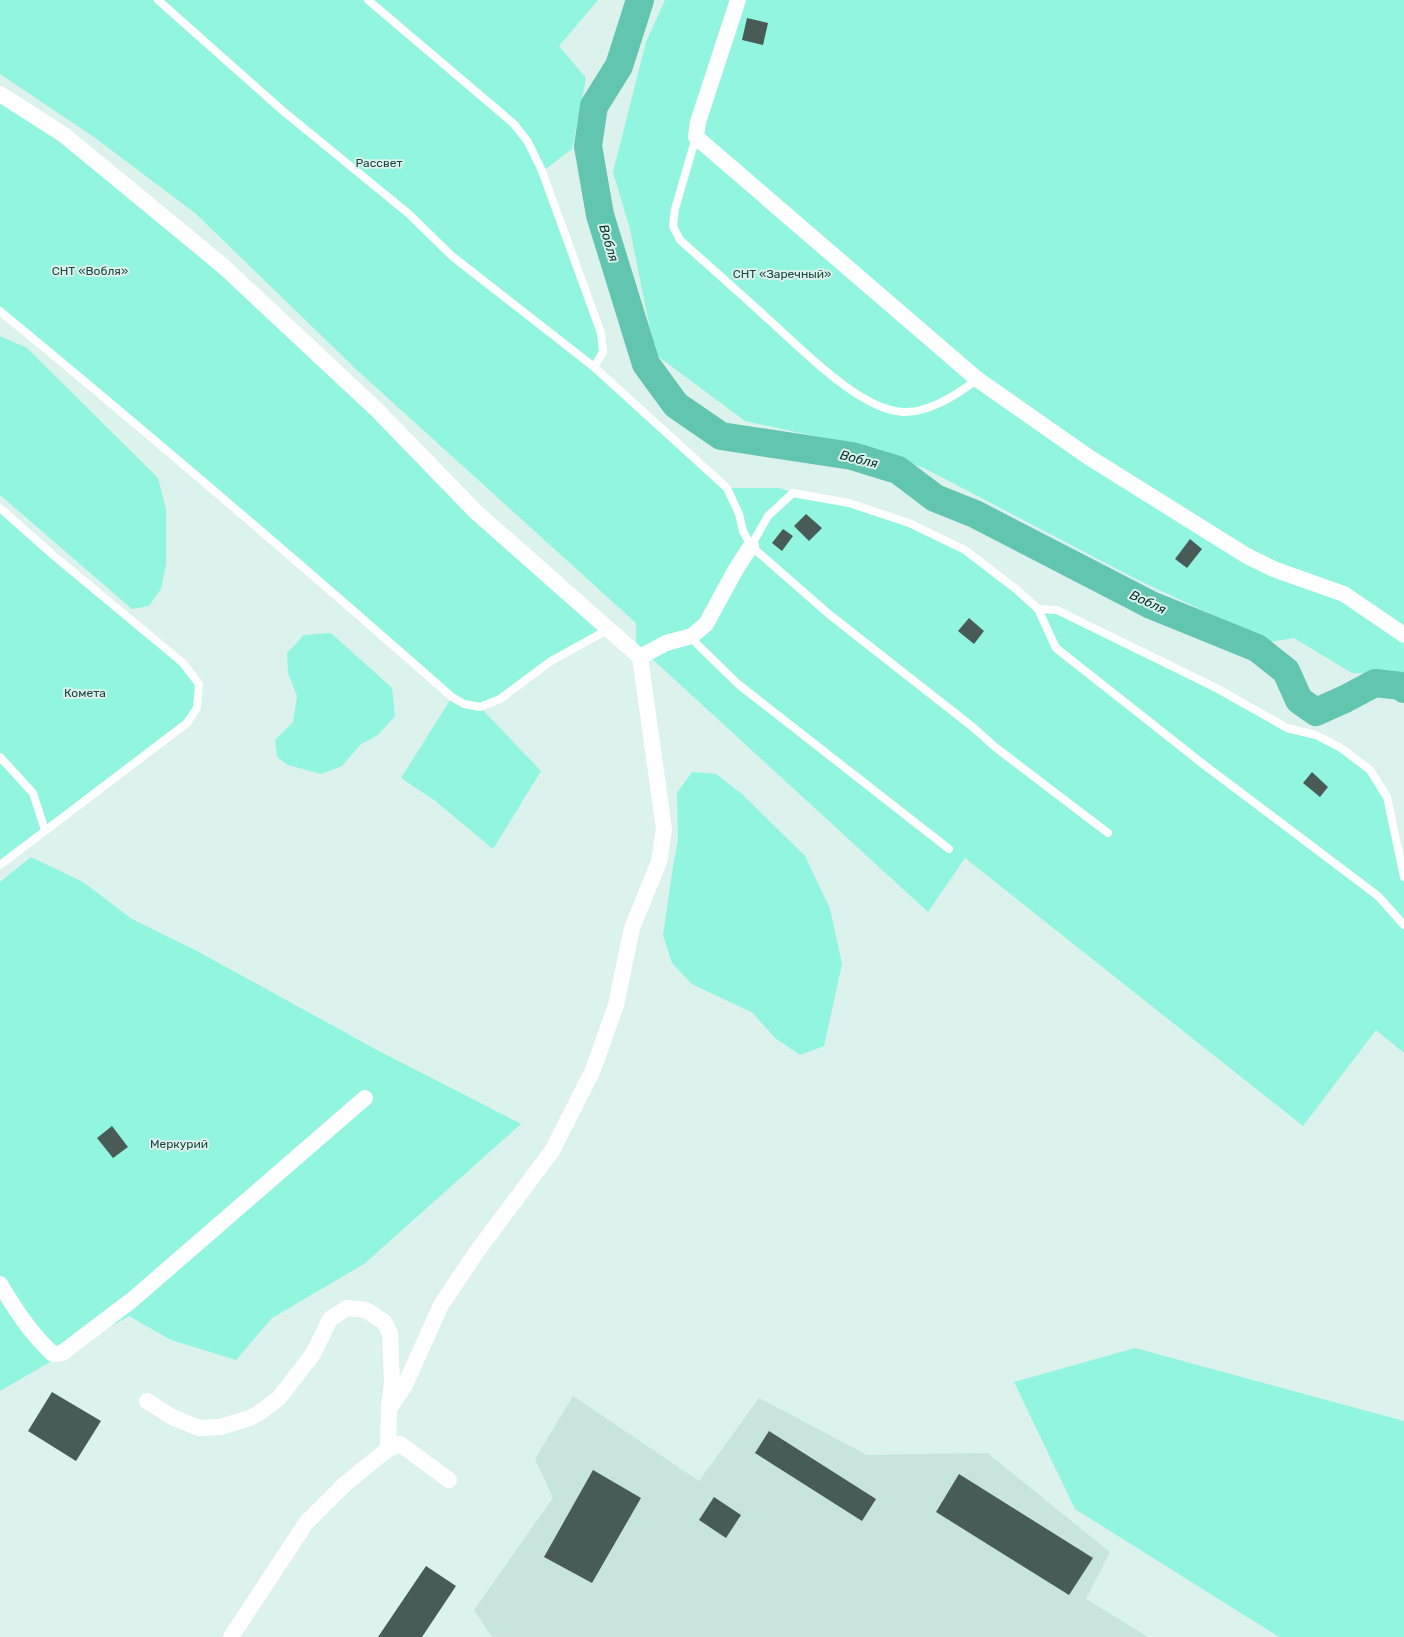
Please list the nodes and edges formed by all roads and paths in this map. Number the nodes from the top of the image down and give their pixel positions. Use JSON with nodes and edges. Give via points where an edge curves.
{"nodes":[{"id":1,"x":158,"y":0,"type":"edge"},
{"id":2,"x":368,"y":0,"type":"edge"},
{"id":3,"x":738,"y":0,"type":"edge"},
{"id":4,"x":0,"y":94,"type":"edge"},
{"id":5,"x":696,"y":137,"type":"junction"},
{"id":6,"x":0,"y":311,"type":"edge"},
{"id":7,"x":594,"y":367,"type":"junction"},
{"id":8,"x":977,"y":379,"type":"junction"},
{"id":9,"x":0,"y":508,"type":"edge"},
{"id":10,"x":751,"y":546,"type":"junction"},
{"id":11,"x":1038,"y":609,"type":"junction"},
{"id":12,"x":609,"y":629,"type":"junction"},
{"id":13,"x":1404,"y":635,"type":"edge"},
{"id":14,"x":692,"y":636,"type":"junction"},
{"id":15,"x":640,"y":657,"type":"junction"},
{"id":16,"x":0,"y":757,"type":"edge"},
{"id":17,"x":45,"y":830,"type":"junction"},
{"id":18,"x":1108,"y":833,"type":"dead end"},
{"id":19,"x":949,"y":849,"type":"dead end"},
{"id":20,"x":0,"y":865,"type":"edge"},
{"id":21,"x":1404,"y":877,"type":"edge"},
{"id":22,"x":1404,"y":925,"type":"edge"},
{"id":23,"x":365,"y":1098,"type":"dead end"},
{"id":24,"x":0,"y":1284,"type":"edge"},
{"id":25,"x":147,"y":1401,"type":"dead end"},
{"id":26,"x":389,"y":1409,"type":"junction"},
{"id":27,"x":388,"y":1449,"type":"junction"},
{"id":28,"x":449,"y":1480,"type":"dead end"},
{"id":29,"x":231,"y":1637,"type":"edge"}],
"edges":[{"from":1,"to":7,"type":"lane","via":[[283,111],[409,214],[452,256]]},
{"from":2,"to":7,"type":"lane","via":[[514,124],[528,142],[542,171],[601,333],[602,352]]},
{"from":3,"to":5,"type":"street","via":[[698,122]]},
{"from":4,"to":12,"type":"street","via":[[64,135],[224,266],[377,410],[476,512]]},
{"from":5,"to":8,"type":"street"},
{"from":5,"to":8,"type":"lane","via":[[675,209],[673,226],[680,240],[828,372],[865,399],[886,409],[904,412],[931,407],[963,391]]},
{"from":6,"to":12,"type":"lane","via":[[119,409],[452,697],[464,704],[480,707],[500,699],[551,661]]},
{"from":7,"to":10,"type":"lane","via":[[727,488]]},
{"from":8,"to":13,"type":"street","via":[[1087,456],[1247,556],[1276,570],[1344,594]]},
{"from":9,"to":17,"type":"lane","via":[[183,663],[199,684],[197,708],[187,723]]},
{"from":10,"to":11,"type":"lane","via":[[768,516],[793,493],[849,503],[909,523],[964,550]]},
{"from":10,"to":14,"type":"street","via":[[706,624]]},
{"from":10,"to":18,"type":"lane","via":[[830,615],[995,747]]},
{"from":11,"to":21,"type":"lane","via":[[1058,610],[1218,689],[1287,728],[1316,735],[1341,748],[1370,770],[1387,797]]},
{"from":11,"to":22,"type":"lane","via":[[1056,648],[1203,764],[1378,896]]},
{"from":12,"to":15,"type":"street"},
{"from":14,"to":15,"type":"street","via":[[666,643]]},
{"from":14,"to":19,"type":"lane","via":[[738,684]]},
{"from":15,"to":26,"type":"street","via":[[664,829],[660,862],[632,928],[616,1005],[593,1070],[552,1151],[478,1250],[441,1305],[405,1385]]},
{"from":16,"to":17,"type":"lane","via":[[33,793]]},
{"from":17,"to":20,"type":"lane"},
{"from":23,"to":24,"type":"street","via":[[132,1300],[62,1353],[52,1354],[39,1341]]},
{"from":25,"to":26,"type":"street","via":[[172,1417],[199,1428],[220,1427],[250,1418],[279,1398],[313,1354],[330,1319],[347,1308],[366,1310],[384,1322],[390,1333],[392,1382]]},
{"from":26,"to":27,"type":"street"},
{"from":27,"to":28,"type":"street","via":[[400,1444]]},
{"from":27,"to":29,"type":"street","via":[[345,1484],[306,1523]]}]}
